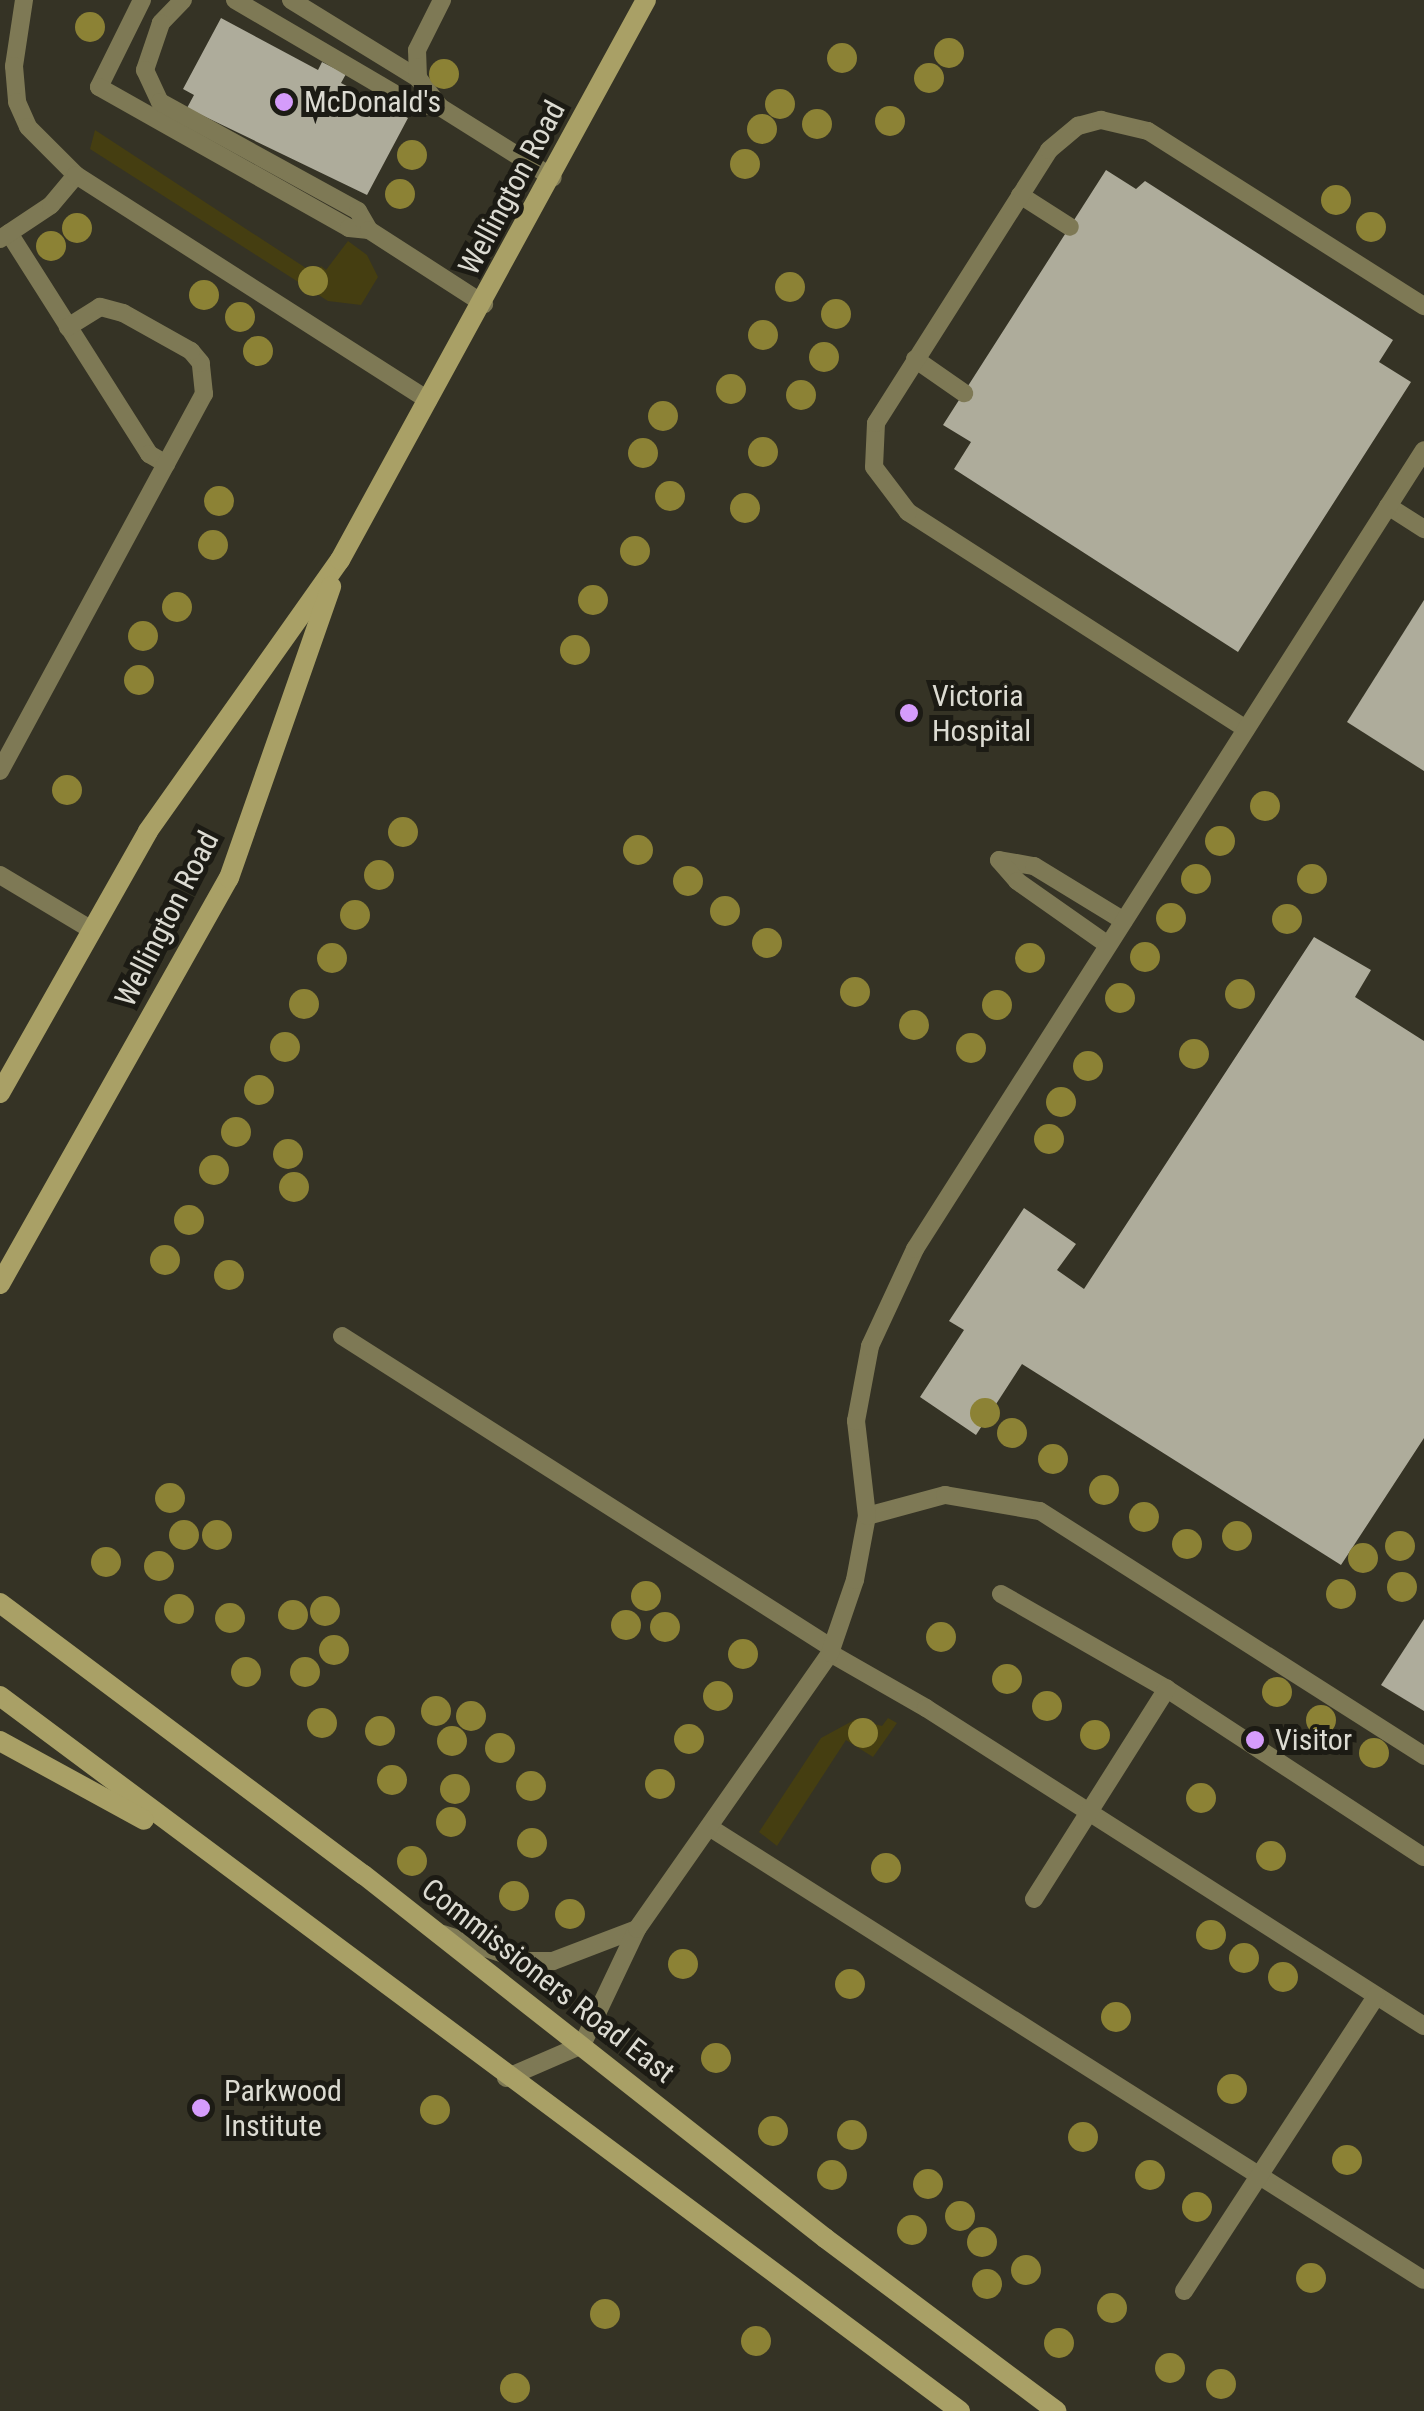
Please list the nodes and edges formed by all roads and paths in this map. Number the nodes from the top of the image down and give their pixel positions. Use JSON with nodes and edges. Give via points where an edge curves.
{"nodes":[{"id":1,"x":24,"y":0,"type":"edge"},
{"id":2,"x":142,"y":0,"type":"edge"},
{"id":3,"x":183,"y":0,"type":"edge"},
{"id":4,"x":235,"y":0,"type":"edge"},
{"id":5,"x":292,"y":0,"type":"edge"},
{"id":6,"x":442,"y":0,"type":"edge"},
{"id":7,"x":646,"y":0,"type":"edge"},
{"id":8,"x":418,"y":78,"type":"junction"},
{"id":9,"x":440,"y":107,"type":"junction"},
{"id":10,"x":76,"y":175,"type":"junction"},
{"id":11,"x":553,"y":178,"type":"junction"},
{"id":12,"x":1020,"y":195,"type":"junction"},
{"id":13,"x":1070,"y":227,"type":"dead end"},
{"id":14,"x":368,"y":230,"type":"junction"},
{"id":15,"x":4,"y":236,"type":"edge"},
{"id":16,"x":484,"y":304,"type":"junction"},
{"id":17,"x":1424,"y":306,"type":"edge"},
{"id":18,"x":68,"y":327,"type":"junction"},
{"id":19,"x":915,"y":360,"type":"junction"},
{"id":20,"x":964,"y":392,"type":"dead end"},
{"id":21,"x":428,"y":400,"type":"junction"},
{"id":22,"x":1424,"y":450,"type":"edge"},
{"id":23,"x":166,"y":464,"type":"junction"},
{"id":24,"x":1388,"y":506,"type":"junction"},
{"id":25,"x":1424,"y":528,"type":"edge"},
{"id":26,"x":340,"y":560,"type":"junction"},
{"id":27,"x":1246,"y":729,"type":"junction"},
{"id":28,"x":0,"y":771,"type":"edge"},
{"id":29,"x":0,"y":875,"type":"edge"},
{"id":30,"x":1124,"y":921,"type":"junction"},
{"id":31,"x":92,"y":930,"type":"junction"},
{"id":32,"x":1108,"y":945,"type":"junction"},
{"id":33,"x":0,"y":1093,"type":"edge"},
{"id":34,"x":0,"y":1284,"type":"edge"},
{"id":35,"x":342,"y":1336,"type":"dead end"},
{"id":36,"x":867,"y":1516,"type":"junction"},
{"id":37,"x":1001,"y":1594,"type":"dead end"},
{"id":38,"x":0,"y":1603,"type":"edge"},
{"id":39,"x":831,"y":1650,"type":"junction"},
{"id":40,"x":1166,"y":1689,"type":"junction"},
{"id":41,"x":0,"y":1696,"type":"edge"},
{"id":42,"x":0,"y":1740,"type":"edge"},
{"id":43,"x":1424,"y":1756,"type":"edge"},
{"id":44,"x":1090,"y":1812,"type":"junction"},
{"id":45,"x":709,"y":1827,"type":"junction"},
{"id":46,"x":207,"y":1855,"type":"junction"},
{"id":47,"x":1424,"y":1856,"type":"edge"},
{"id":48,"x":1034,"y":1898,"type":"dead end"},
{"id":49,"x":638,"y":1929,"type":"junction"},
{"id":50,"x":434,"y":1931,"type":"junction"},
{"id":51,"x":1376,"y":1996,"type":"junction"},
{"id":52,"x":1424,"y":2026,"type":"edge"},
{"id":53,"x":582,"y":2044,"type":"junction"},
{"id":54,"x":506,"y":2078,"type":"junction"},
{"id":55,"x":1255,"y":2173,"type":"junction"},
{"id":56,"x":1424,"y":2280,"type":"edge"},
{"id":57,"x":1184,"y":2291,"type":"dead end"},
{"id":58,"x":960,"y":2411,"type":"edge"},
{"id":59,"x":1056,"y":2411,"type":"edge"}],
"edges":[{"from":1,"to":10,"type":"lane","via":[[14,66],[17,102],[28,127]]},
{"from":2,"to":14,"type":"lane","via":[[99,87],[349,228]]},
{"from":3,"to":14,"type":"lane","via":[[154,38],[148,86],[160,102],[358,211]]},
{"from":4,"to":9,"type":"lane","via":[[414,105]]},
{"from":5,"to":8,"type":"lane"},
{"from":6,"to":8,"type":"lane","via":[[416,50]]},
{"from":7,"to":11,"type":"main road","name":"Wellington Road"},
{"from":8,"to":9,"type":"lane"},
{"from":9,"to":11,"type":"lane"},
{"from":10,"to":15,"type":"lane","via":[[52,205]]},
{"from":10,"to":21,"type":"lane"},
{"from":11,"to":16,"type":"main road","name":"Wellington Road"},
{"from":12,"to":13,"type":"lane"},
{"from":12,"to":17,"type":"lane","via":[[1062,135],[1101,120],[1132,123]]},
{"from":12,"to":19,"type":"lane"},
{"from":14,"to":16,"type":"lane"},
{"from":15,"to":18,"type":"lane"},
{"from":16,"to":21,"type":"main road","name":"Wellington Road"},
{"from":18,"to":23,"type":"lane","via":[[149,454]]},
{"from":18,"to":23,"type":"lane","via":[[110,308],[180,343],[201,363],[204,394]]},
{"from":19,"to":20,"type":"lane"},
{"from":19,"to":27,"type":"lane","via":[[872,437],[874,467],[891,498]]},
{"from":21,"to":26,"type":"main road","name":"Wellington Road"},
{"from":22,"to":24,"type":"lane"},
{"from":23,"to":28,"type":"lane"},
{"from":24,"to":25,"type":"lane"},
{"from":24,"to":27,"type":"lane"},
{"from":26,"to":31,"type":"main road","name":"Wellington Road","via":[[148,831]]},
{"from":26,"to":34,"type":"main road","name":"Wellington Road","via":[[229,878]]},
{"from":27,"to":30,"type":"lane"},
{"from":29,"to":31,"type":"lane"},
{"from":30,"to":32,"type":"lane"},
{"from":30,"to":32,"type":"lane","via":[[1034,866],[999,860],[1017,882]]},
{"from":31,"to":33,"type":"main road","name":"Wellington Road"},
{"from":32,"to":36,"type":"lane","via":[[915,1248],[870,1346],[856,1421]]},
{"from":35,"to":39,"type":"lane"},
{"from":36,"to":39,"type":"lane"},
{"from":36,"to":43,"type":"lane","via":[[945,1495],[1040,1511]]},
{"from":37,"to":40,"type":"lane"},
{"from":38,"to":50,"type":"main road","name":"Commissioners Road East"},
{"from":39,"to":44,"type":"lane"},
{"from":39,"to":45,"type":"lane"},
{"from":40,"to":44,"type":"lane"},
{"from":40,"to":47,"type":"lane"},
{"from":41,"to":46,"type":"main road"},
{"from":42,"to":46,"type":"main road"},
{"from":44,"to":48,"type":"lane"},
{"from":44,"to":51,"type":"lane"},
{"from":45,"to":49,"type":"lane"},
{"from":45,"to":55,"type":"lane"},
{"from":46,"to":54,"type":"main road"},
{"from":49,"to":50,"type":"lane","via":[[570,1956],[525,1961]]},
{"from":49,"to":53,"type":"lane"},
{"from":50,"to":53,"type":"main road","name":"Commissioners Road East"},
{"from":51,"to":52,"type":"lane"},
{"from":51,"to":55,"type":"lane"},
{"from":53,"to":54,"type":"lane"},
{"from":53,"to":59,"type":"main road","name":"Commissioners Road East"},
{"from":54,"to":58,"type":"main road"},
{"from":55,"to":56,"type":"lane"},
{"from":55,"to":57,"type":"lane"}]}
